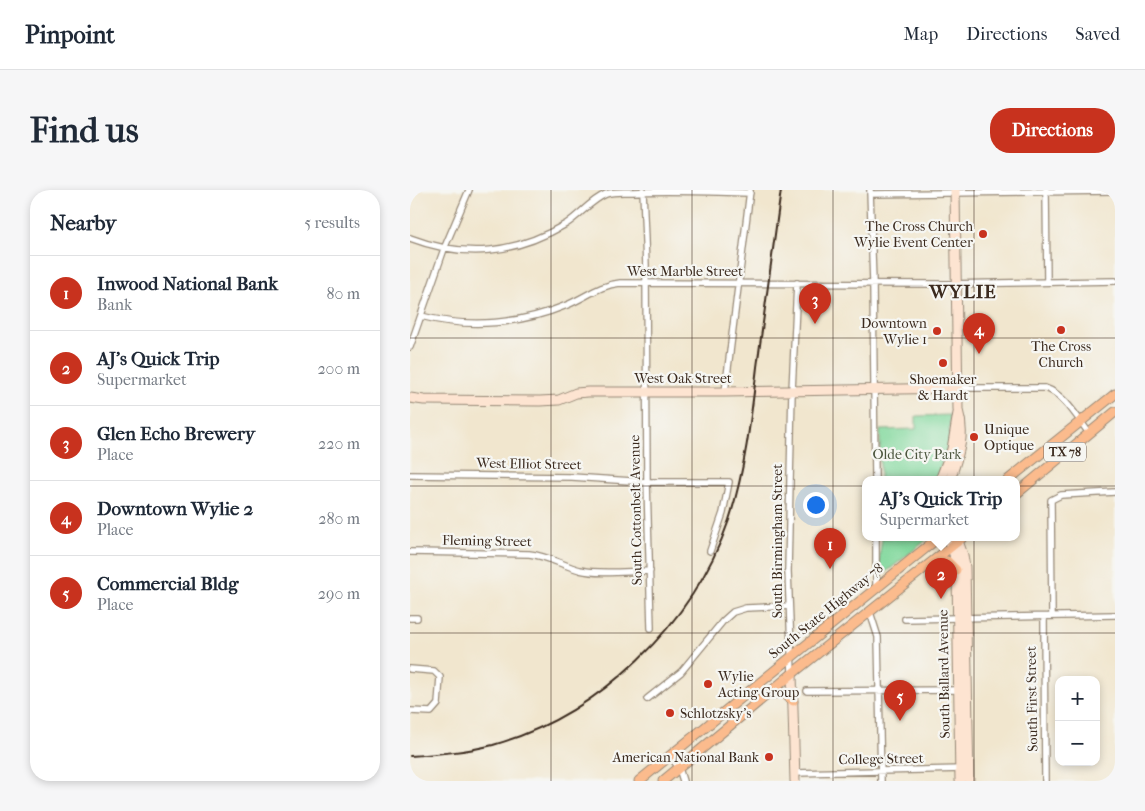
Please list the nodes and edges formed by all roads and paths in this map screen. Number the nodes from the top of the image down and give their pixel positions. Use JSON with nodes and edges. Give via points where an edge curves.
{"nodes":[{"id":1,"x":468,"y":190,"type":"edge"},
{"id":2,"x":644,"y":191,"type":"edge"},
{"id":3,"x":955,"y":191,"type":"edge"},
{"id":4,"x":1046,"y":191,"type":"edge"},
{"id":5,"x":1115,"y":191,"type":"edge"},
{"id":6,"x":750,"y":192,"type":"edge"},
{"id":7,"x":870,"y":192,"type":"edge"},
{"id":8,"x":410,"y":238,"type":"edge"},
{"id":9,"x":444,"y":249,"type":"junction"},
{"id":10,"x":1047,"y":282,"type":"junction"},
{"id":11,"x":1115,"y":282,"type":"edge"},
{"id":12,"x":646,"y":283,"type":"junction"},
{"id":13,"x":738,"y":283,"type":"junction"},
{"id":14,"x":797,"y":283,"type":"junction"},
{"id":15,"x":873,"y":284,"type":"junction"},
{"id":16,"x":957,"y":284,"type":"junction"},
{"id":17,"x":421,"y":316,"type":"junction"},
{"id":18,"x":410,"y":346,"type":"edge"},
{"id":19,"x":958,"y":388,"type":"junction"},
{"id":20,"x":874,"y":389,"type":"junction"},
{"id":21,"x":792,"y":391,"type":"junction"},
{"id":22,"x":647,"y":392,"type":"junction"},
{"id":23,"x":725,"y":392,"type":"junction"},
{"id":24,"x":1115,"y":394,"type":"edge"},
{"id":25,"x":410,"y":398,"type":"edge"},
{"id":26,"x":958,"y":410,"type":"junction"},
{"id":27,"x":1115,"y":412,"type":"edge"},
{"id":28,"x":1081,"y":422,"type":"junction"},
{"id":29,"x":1089,"y":433,"type":"junction"},
{"id":30,"x":410,"y":475,"type":"edge"},
{"id":31,"x":875,"y":476,"type":"edge"},
{"id":32,"x":942,"y":476,"type":"edge"},
{"id":33,"x":951,"y":476,"type":"edge"},
{"id":34,"x":1013,"y":476,"type":"edge"},
{"id":35,"x":647,"y":482,"type":"junction"},
{"id":36,"x":1020,"y":491,"type":"edge"},
{"id":37,"x":1115,"y":492,"type":"edge"},
{"id":38,"x":876,"y":541,"type":"edge"},
{"id":39,"x":934,"y":541,"type":"edge"},
{"id":40,"x":957,"y":541,"type":"edge"},
{"id":41,"x":710,"y":550,"type":"dead end"},
{"id":42,"x":410,"y":552,"type":"edge"},
{"id":43,"x":932,"y":562,"type":"junction"},
{"id":44,"x":956,"y":570,"type":"junction"},
{"id":45,"x":650,"y":571,"type":"junction"},
{"id":46,"x":876,"y":588,"type":"junction"},
{"id":47,"x":789,"y":606,"type":"junction"},
{"id":48,"x":870,"y":612,"type":"junction"},
{"id":49,"x":1115,"y":615,"type":"edge"},
{"id":50,"x":1052,"y":616,"type":"junction"},
{"id":51,"x":1044,"y":617,"type":"junction"},
{"id":52,"x":962,"y":618,"type":"junction"},
{"id":53,"x":905,"y":619,"type":"dead end"},
{"id":54,"x":652,"y":628,"type":"dead end"},
{"id":55,"x":792,"y":655,"type":"junction"},
{"id":56,"x":410,"y":669,"type":"edge"},
{"id":57,"x":792,"y":674,"type":"junction"},
{"id":58,"x":878,"y":690,"type":"junction"},
{"id":59,"x":962,"y":690,"type":"junction"},
{"id":60,"x":807,"y":691,"type":"dead end"},
{"id":61,"x":769,"y":694,"type":"junction"},
{"id":62,"x":647,"y":699,"type":"dead end"},
{"id":63,"x":793,"y":702,"type":"junction"},
{"id":64,"x":410,"y":711,"type":"edge"},
{"id":65,"x":670,"y":755,"type":"junction"},
{"id":66,"x":680,"y":768,"type":"junction"},
{"id":67,"x":964,"y":769,"type":"junction"},
{"id":68,"x":881,"y":772,"type":"junction"},
{"id":69,"x":795,"y":777,"type":"edge"},
{"id":70,"x":639,"y":781,"type":"edge"},
{"id":71,"x":663,"y":781,"type":"edge"},
{"id":72,"x":683,"y":781,"type":"edge"},
{"id":73,"x":881,"y":781,"type":"edge"},
{"id":74,"x":960,"y":781,"type":"edge"},
{"id":75,"x":969,"y":781,"type":"edge"},
{"id":76,"x":1045,"y":781,"type":"edge"}],
"edges":[{"from":1,"to":9,"type":"street"},
{"from":2,"to":6,"type":"street"},
{"from":2,"to":9,"type":"street","via":[[606,194],[552,232],[512,247],[475,252]]},
{"from":2,"to":12,"type":"street","name":"South Cottonbelt Avenue"},
{"from":3,"to":4,"type":"street"},
{"from":3,"to":7,"type":"street"},
{"from":3,"to":16,"type":"main road"},
{"from":4,"to":5,"type":"street"},
{"from":4,"to":10,"type":"street"},
{"from":6,"to":13,"type":"street"},
{"from":7,"to":15,"type":"street"},
{"from":8,"to":9,"type":"street"},
{"from":9,"to":17,"type":"street"},
{"from":10,"to":11,"type":"street","name":"West Marble Street"},
{"from":10,"to":16,"type":"street","name":"West Marble Street"},
{"from":12,"to":13,"type":"street","name":"West Marble Street"},
{"from":12,"to":17,"type":"street","name":"West Marble Street","via":[[610,284],[565,306],[512,321],[474,324]]},
{"from":12,"to":22,"type":"street","name":"South Cottonbelt Avenue"},
{"from":13,"to":14,"type":"street","name":"West Marble Street"},
{"from":13,"to":23,"type":"street"},
{"from":14,"to":15,"type":"street","name":"West Marble Street"},
{"from":14,"to":21,"type":"street","name":"South Birmingham Street"},
{"from":15,"to":16,"type":"street","name":"West Marble Street"},
{"from":15,"to":20,"type":"street"},
{"from":16,"to":19,"type":"main road"},
{"from":17,"to":18,"type":"street"},
{"from":19,"to":20,"type":"main road","name":"West Oak Street"},
{"from":19,"to":26,"type":"main road"},
{"from":19,"to":28,"type":"street","via":[[1045,388],[1058,395]]},
{"from":20,"to":21,"type":"main road","name":"West Oak Street"},
{"from":20,"to":31,"type":"street"},
{"from":21,"to":23,"type":"main road","name":"West Oak Street"},
{"from":21,"to":47,"type":"street","name":"South Birmingham Street"},
{"from":22,"to":23,"type":"main road","name":"West Oak Street"},
{"from":22,"to":25,"type":"main road","name":"West Oak Street","via":[[576,393],[559,400],[540,401]]},
{"from":22,"to":35,"type":"street","name":"South Cottonbelt Avenue"},
{"from":24,"to":28,"type":"main road","number":"TX 78"},
{"from":26,"to":32,"type":"main road","via":[[952,449]]},
{"from":26,"to":33,"type":"main road","via":[[961,447]]},
{"from":27,"to":29,"type":"main road","number":"TX 78"},
{"from":28,"to":29,"type":"street"},
{"from":28,"to":34,"type":"main road","number":"TX 78"},
{"from":29,"to":36,"type":"main road","number":"TX 78"},
{"from":30,"to":35,"type":"street","name":"West Elliot Street","via":[[572,477]]},
{"from":35,"to":41,"type":"street","name":"West Elliot Street","via":[[729,482],[723,513]]},
{"from":35,"to":45,"type":"street","name":"South Cottonbelt Avenue"},
{"from":37,"to":50,"type":"street","via":[[1062,495],[1051,500]]},
{"from":38,"to":46,"type":"street"},
{"from":39,"to":46,"type":"main road","name":"South State Highway 78"},
{"from":40,"to":43,"type":"main road","name":"South State Highway 78"},
{"from":40,"to":44,"type":"main road","name":"South Ballard Avenue"},
{"from":40,"to":52,"type":"main road","name":"South Ballard Avenue","via":[[965,567]]},
{"from":42,"to":45,"type":"street","name":"Fleming Street","via":[[529,554],[546,556],[589,571]]},
{"from":43,"to":44,"type":"main road","via":[[947,562]]},
{"from":43,"to":48,"type":"main road","name":"South State Highway 78"},
{"from":44,"to":52,"type":"main road","name":"South Ballard Avenue"},
{"from":45,"to":54,"type":"street","name":"South Cottonbelt Avenue"},
{"from":46,"to":55,"type":"main road","name":"South State Highway 78"},
{"from":47,"to":55,"type":"street","name":"South Birmingham Street"},
{"from":47,"to":62,"type":"street","via":[[746,608],[732,612],[681,672]]},
{"from":48,"to":57,"type":"main road","name":"South State Highway 78"},
{"from":48,"to":58,"type":"street","via":[[878,637]]},
{"from":49,"to":50,"type":"street"},
{"from":50,"to":51,"type":"street"},
{"from":51,"to":52,"type":"street"},
{"from":51,"to":76,"type":"street","name":"South First Street"},
{"from":52,"to":53,"type":"street"},
{"from":52,"to":59,"type":"main road","name":"South Ballard Avenue"},
{"from":55,"to":57,"type":"street","name":"South Birmingham Street"},
{"from":55,"to":65,"type":"main road","name":"South State Highway 78"},
{"from":56,"to":64,"type":"street","via":[[434,670],[440,677],[438,704],[432,712]]},
{"from":57,"to":61,"type":"main road","name":"South State Highway 78"},
{"from":57,"to":63,"type":"main road","name":"South Birmingham Street"},
{"from":58,"to":59,"type":"street"},
{"from":58,"to":60,"type":"street"},
{"from":58,"to":68,"type":"street"},
{"from":59,"to":67,"type":"main road","name":"South Ballard Avenue"},
{"from":61,"to":63,"type":"main road","via":[[784,693]]},
{"from":61,"to":66,"type":"main road","name":"South State Highway 78"},
{"from":63,"to":69,"type":"main road","name":"South Birmingham Street"},
{"from":65,"to":66,"type":"street"},
{"from":65,"to":70,"type":"main road","name":"South State Highway 78"},
{"from":66,"to":71,"type":"main road","name":"South State Highway 78"},
{"from":66,"to":72,"type":"street"},
{"from":67,"to":68,"type":"street","name":"College Street"},
{"from":67,"to":74,"type":"main road","name":"South Ballard Avenue"},
{"from":67,"to":75,"type":"main road","name":"South Ballard Avenue"},
{"from":68,"to":69,"type":"street","name":"College Street"},
{"from":68,"to":73,"type":"street"}]}
